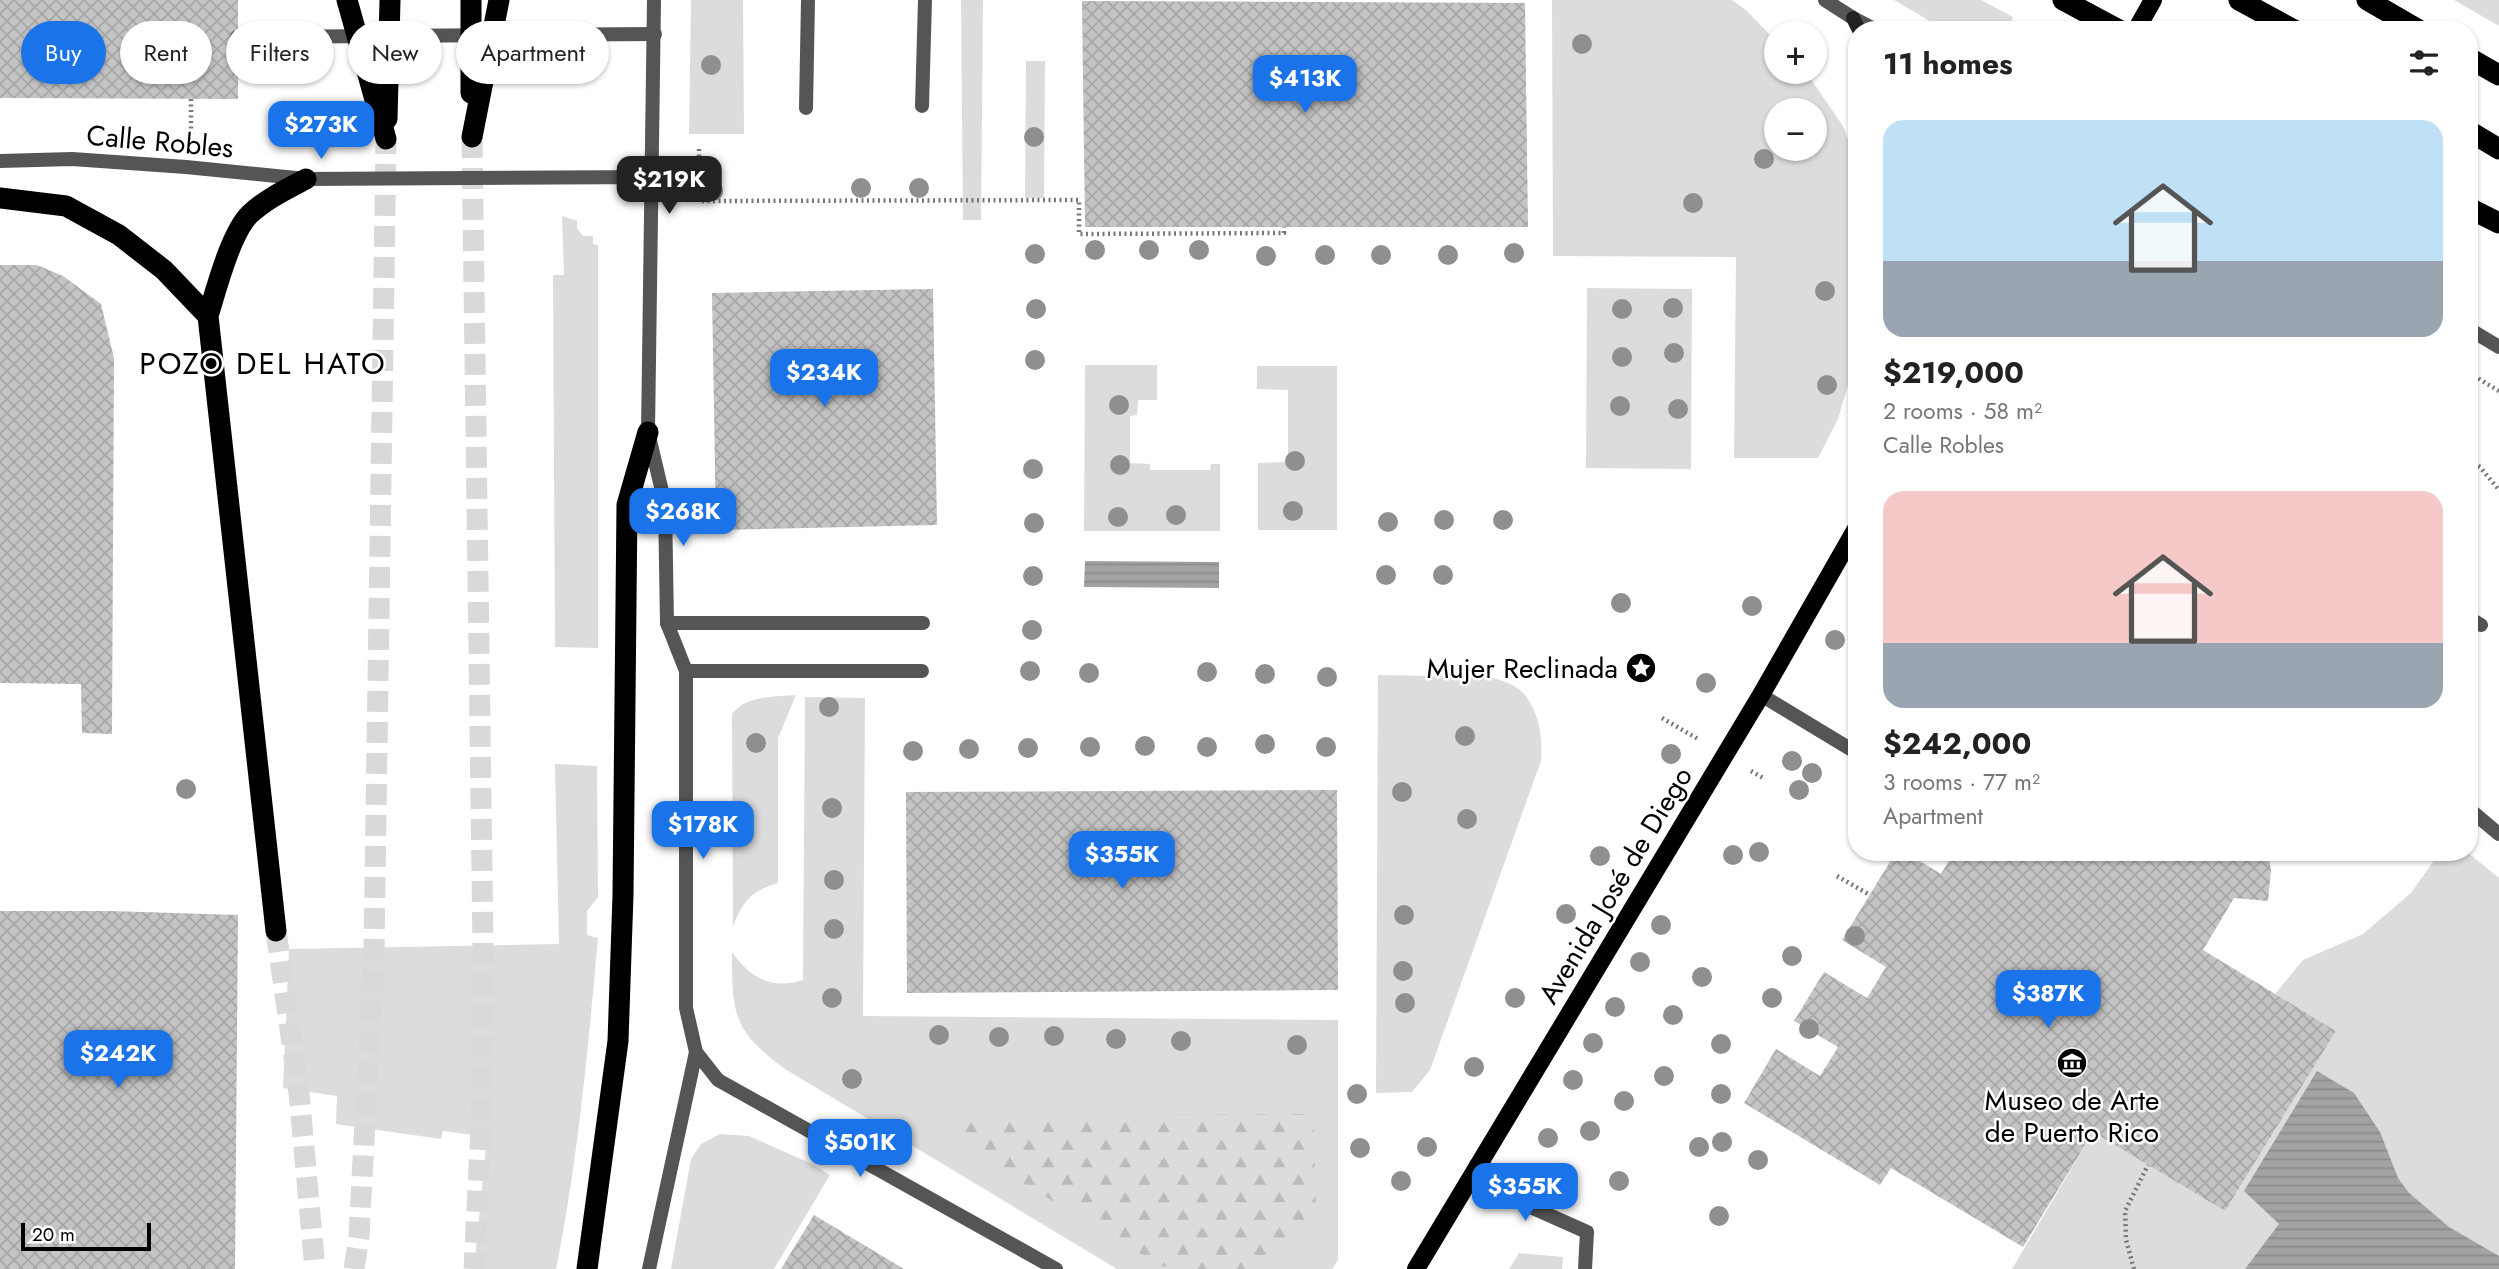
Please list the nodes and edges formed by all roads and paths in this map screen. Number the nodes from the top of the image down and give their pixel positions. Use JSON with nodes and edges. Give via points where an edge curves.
{"nodes":[{"id":1,"x":346,"y":0,"type":"edge"},
{"id":2,"x":390,"y":0,"type":"edge"},
{"id":3,"x":471,"y":0,"type":"edge"},
{"id":4,"x":499,"y":0,"type":"edge"},
{"id":5,"x":654,"y":0,"type":"edge"},
{"id":6,"x":808,"y":0,"type":"edge"},
{"id":7,"x":925,"y":0,"type":"edge"},
{"id":8,"x":1825,"y":0,"type":"edge"},
{"id":9,"x":2063,"y":0,"type":"edge"},
{"id":10,"x":2153,"y":0,"type":"edge"},
{"id":11,"x":2239,"y":0,"type":"edge"},
{"id":12,"x":2367,"y":0,"type":"edge"},
{"id":13,"x":1852,"y":21,"type":"edge"},
{"id":14,"x":2102,"y":21,"type":"edge"},
{"id":15,"x":2141,"y":21,"type":"edge"},
{"id":16,"x":2278,"y":21,"type":"edge"},
{"id":17,"x":2403,"y":21,"type":"edge"},
{"id":18,"x":655,"y":34,"type":"junction"},
{"id":19,"x":334,"y":36,"type":"edge"},
{"id":20,"x":2478,"y":63,"type":"edge"},
{"id":21,"x":2499,"y":75,"type":"edge"},
{"id":22,"x":922,"y":106,"type":"dead end"},
{"id":23,"x":806,"y":108,"type":"dead end"},
{"id":24,"x":2478,"y":136,"type":"edge"},
{"id":25,"x":699,"y":149,"type":"dead end"},
{"id":26,"x":2499,"y":149,"type":"edge"},
{"id":27,"x":0,"y":161,"type":"edge"},
{"id":28,"x":652,"y":177,"type":"junction"},
{"id":29,"x":306,"y":179,"type":"junction"},
{"id":30,"x":0,"y":198,"type":"edge"},
{"id":31,"x":2478,"y":212,"type":"edge"},
{"id":32,"x":2499,"y":222,"type":"edge"},
{"id":33,"x":1284,"y":226,"type":"dead end"},
{"id":34,"x":208,"y":316,"type":"junction"},
{"id":35,"x":2478,"y":334,"type":"edge"},
{"id":36,"x":2499,"y":347,"type":"edge"},
{"id":37,"x":2478,"y":378,"type":"edge"},
{"id":38,"x":2499,"y":391,"type":"edge"},
{"id":39,"x":648,"y":432,"type":"junction"},
{"id":40,"x":2478,"y":466,"type":"edge"},
{"id":41,"x":2499,"y":490,"type":"edge"},
{"id":42,"x":1848,"y":543,"type":"edge"},
{"id":43,"x":667,"y":622,"type":"junction"},
{"id":44,"x":923,"y":622,"type":"dead end"},
{"id":45,"x":686,"y":671,"type":"junction"},
{"id":46,"x":922,"y":671,"type":"dead end"},
{"id":47,"x":1761,"y":695,"type":"junction"},
{"id":48,"x":1848,"y":748,"type":"edge"},
{"id":49,"x":2478,"y":816,"type":"edge"},
{"id":50,"x":2499,"y":834,"type":"edge"},
{"id":51,"x":1837,"y":876,"type":"dead end"},
{"id":52,"x":1870,"y":895,"type":"dead end"},
{"id":53,"x":276,"y":931,"type":"tunnel mouth"},
{"id":54,"x":696,"y":1052,"type":"junction"},
{"id":55,"x":1476,"y":1165,"type":"junction"},
{"id":56,"x":2148,"y":1165,"type":"dead end"},
{"id":57,"x":587,"y":1269,"type":"edge"},
{"id":58,"x":649,"y":1269,"type":"edge"},
{"id":59,"x":1056,"y":1269,"type":"edge"},
{"id":60,"x":1416,"y":1269,"type":"edge"},
{"id":61,"x":1585,"y":1269,"type":"edge"},
{"id":62,"x":2134,"y":1269,"type":"edge"}],
"edges":[{"from":1,"to":2,"type":"highway","via":[[386,139]]},
{"from":3,"to":4,"type":"highway","via":[[472,137]]},
{"from":5,"to":18,"type":"street"},
{"from":6,"to":23,"type":"street"},
{"from":7,"to":22,"type":"street"},
{"from":8,"to":13,"type":"street"},
{"from":9,"to":14,"type":"highway"},
{"from":10,"to":15,"type":"main road"},
{"from":11,"to":16,"type":"highway"},
{"from":12,"to":17,"type":"highway"},
{"from":18,"to":19,"type":"street"},
{"from":18,"to":28,"type":"street"},
{"from":20,"to":21,"type":"highway"},
{"from":24,"to":26,"type":"highway"},
{"from":25,"to":33,"type":"path","via":[[699,201],[1079,200],[1079,234],[1284,233]]},
{"from":27,"to":29,"type":"street","name":"Calle Robles","via":[[72,159]]},
{"from":28,"to":29,"type":"street","name":"Calle Robles"},
{"from":28,"to":39,"type":"street"},
{"from":29,"to":34,"type":"highway","via":[[248,216],[226,259]]},
{"from":30,"to":34,"type":"highway","via":[[66,206],[98,223],[164,270]]},
{"from":31,"to":32,"type":"highway"},
{"from":34,"to":53,"type":"highway"},
{"from":35,"to":36,"type":"street"},
{"from":37,"to":38,"type":"path"},
{"from":39,"to":43,"type":"street","via":[[665,504]]},
{"from":39,"to":57,"type":"highway","via":[[627,505],[624,895],[618,1041]]},
{"from":40,"to":41,"type":"path"},
{"from":42,"to":47,"type":"main road","name":"Avenida José de Diego"},
{"from":43,"to":44,"type":"street"},
{"from":43,"to":45,"type":"street"},
{"from":45,"to":46,"type":"street"},
{"from":45,"to":54,"type":"street","via":[[686,1009]]},
{"from":47,"to":48,"type":"street"},
{"from":47,"to":55,"type":"main road","name":"Avenida José de Diego"},
{"from":49,"to":50,"type":"street"},
{"from":51,"to":52,"type":"path"},
{"from":54,"to":58,"type":"street"},
{"from":54,"to":59,"type":"street","via":[[718,1080]]},
{"from":55,"to":60,"type":"main road","name":"Avenida José de Diego"},
{"from":55,"to":61,"type":"street","via":[[1533,1208],[1587,1232]]},
{"from":56,"to":62,"type":"path","via":[[2125,1211]]}]}
